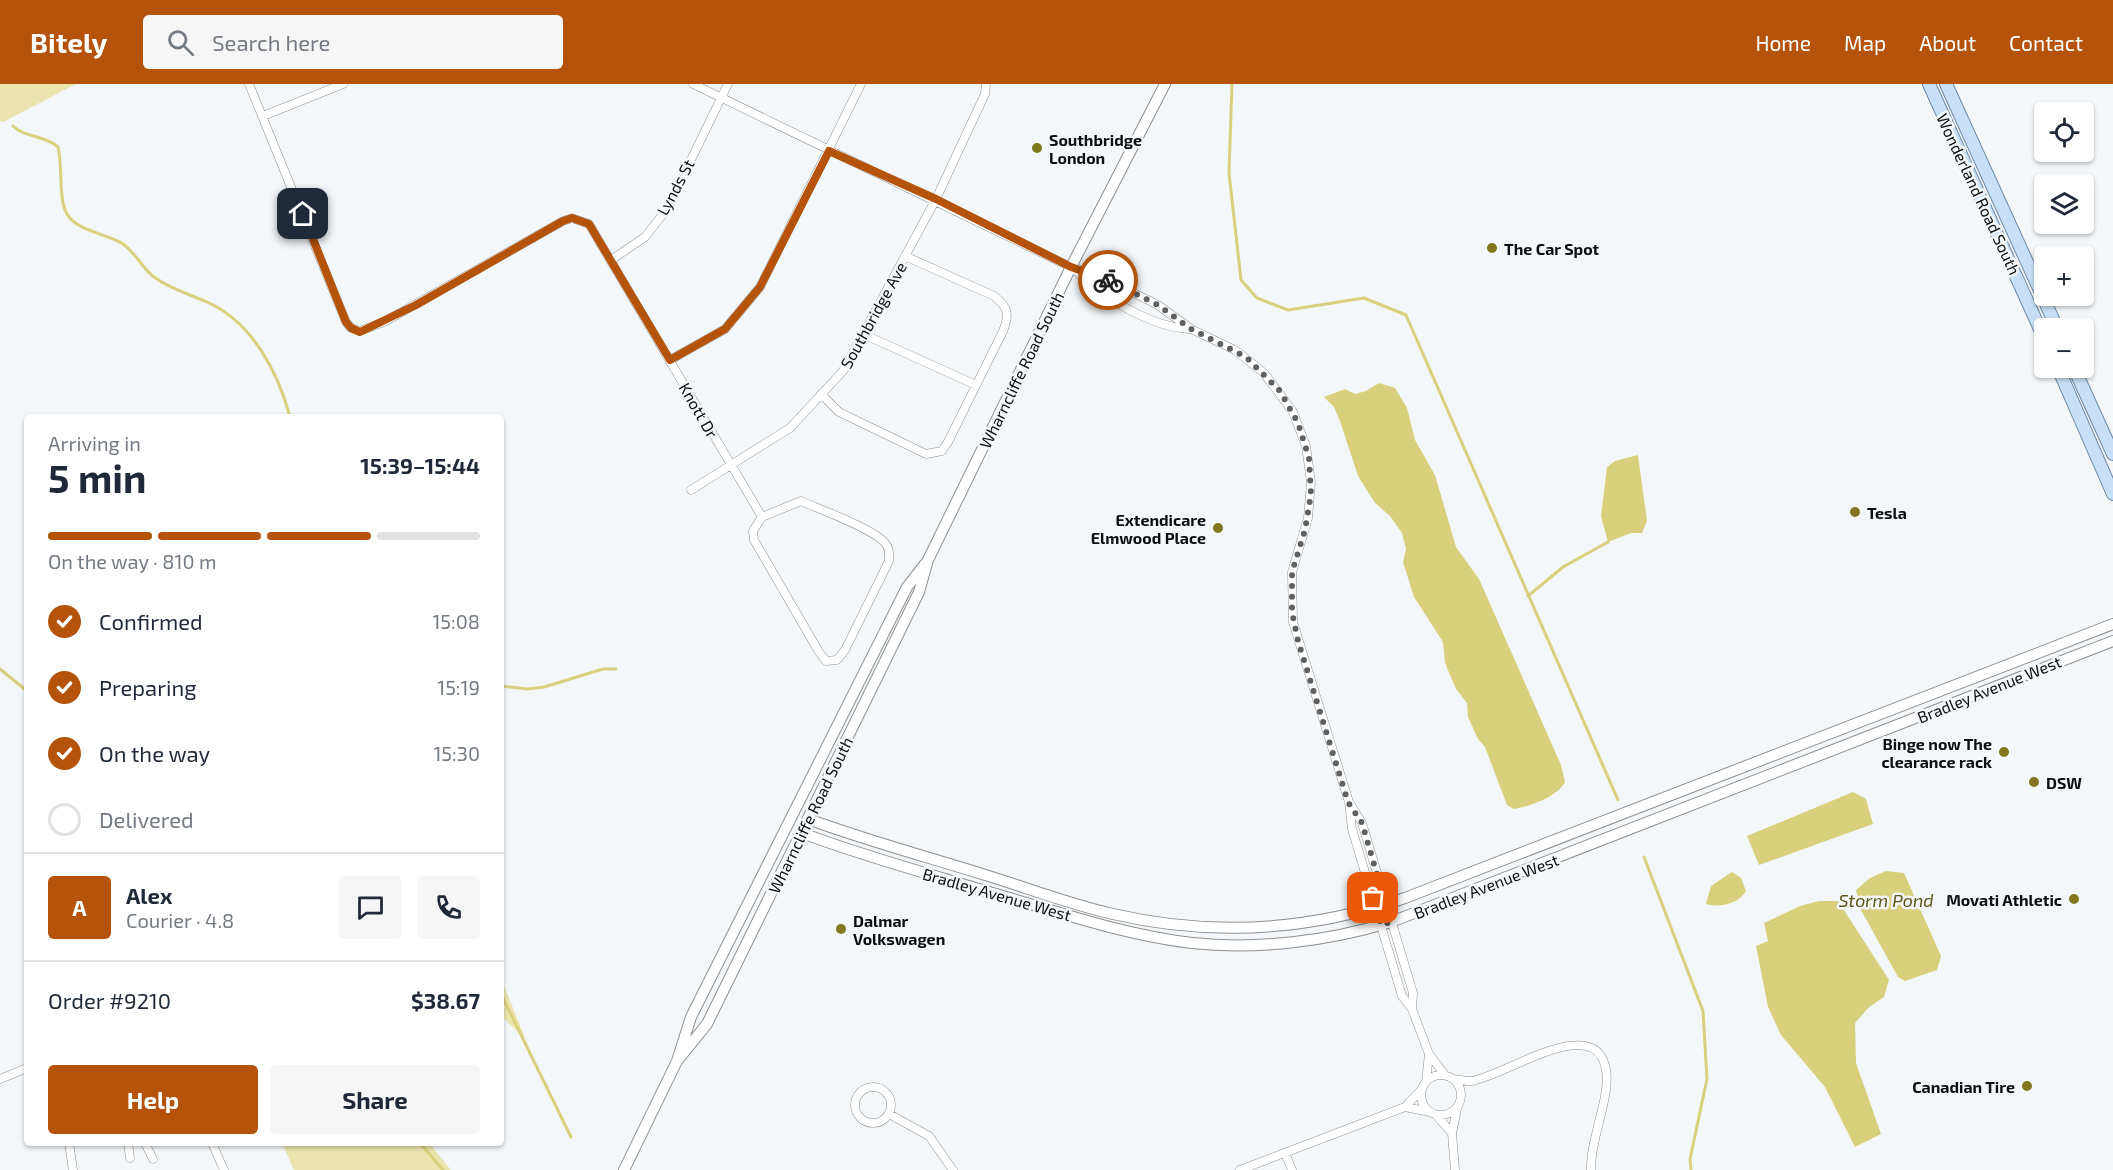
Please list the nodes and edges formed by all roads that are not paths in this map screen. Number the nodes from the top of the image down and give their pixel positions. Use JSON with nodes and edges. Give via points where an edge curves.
{"nodes":[{"id":1,"x":249,"y":84,"type":"edge"},
{"id":2,"x":343,"y":84,"type":"edge"},
{"id":3,"x":693,"y":84,"type":"edge"},
{"id":4,"x":728,"y":84,"type":"edge"},
{"id":5,"x":861,"y":84,"type":"edge"},
{"id":6,"x":986,"y":84,"type":"edge"},
{"id":7,"x":1165,"y":84,"type":"edge"},
{"id":8,"x":1929,"y":84,"type":"edge"},
{"id":9,"x":1946,"y":84,"type":"edge"},
{"id":10,"x":720,"y":98,"type":"junction"},
{"id":11,"x":263,"y":116,"type":"junction"},
{"id":12,"x":829,"y":151,"type":"junction"},
{"id":13,"x":936,"y":199,"type":"junction"},
{"id":14,"x":905,"y":256,"type":"junction"},
{"id":15,"x":611,"y":260,"type":"junction"},
{"id":16,"x":1071,"y":267,"type":"junction"},
{"id":17,"x":2035,"y":318,"type":"edge"},
{"id":18,"x":2052,"y":318,"type":"edge"},
{"id":19,"x":1191,"y":329,"type":"junction"},
{"id":20,"x":863,"y":334,"type":"junction"},
{"id":21,"x":670,"y":360,"type":"junction"},
{"id":22,"x":2062,"y":378,"type":"edge"},
{"id":23,"x":2079,"y":378,"type":"edge"},
{"id":24,"x":976,"y":385,"type":"junction"},
{"id":25,"x":821,"y":394,"type":"junction"},
{"id":26,"x":2113,"y":454,"type":"edge"},
{"id":27,"x":732,"y":466,"type":"junction"},
{"id":28,"x":691,"y":490,"type":"dead end"},
{"id":29,"x":2113,"y":494,"type":"edge"},
{"id":30,"x":762,"y":517,"type":"junction"},
{"id":31,"x":928,"y":560,"type":"junction"},
{"id":32,"x":2113,"y":624,"type":"edge"},
{"id":33,"x":2113,"y":640,"type":"edge"},
{"id":34,"x":808,"y":819,"type":"junction"},
{"id":35,"x":801,"y":833,"type":"junction"},
{"id":36,"x":1381,"y":906,"type":"junction"},
{"id":37,"x":1386,"y":924,"type":"junction"},
{"id":38,"x":1429,"y":1054,"type":"junction"},
{"id":39,"x":677,"y":1061,"type":"junction"},
{"id":40,"x":24,"y":1069,"type":"edge"},
{"id":41,"x":1449,"y":1077,"type":"junction"},
{"id":42,"x":0,"y":1079,"type":"edge"},
{"id":43,"x":1473,"y":1081,"type":"junction"},
{"id":44,"x":1424,"y":1086,"type":"junction"},
{"id":45,"x":1461,"y":1098,"type":"junction"},
{"id":46,"x":1405,"y":1107,"type":"junction"},
{"id":47,"x":1457,"y":1108,"type":"junction"},
{"id":48,"x":1433,"y":1113,"type":"junction"},
{"id":49,"x":889,"y":1114,"type":"junction"},
{"id":50,"x":1452,"y":1133,"type":"junction"},
{"id":51,"x":69,"y":1146,"type":"edge"},
{"id":52,"x":128,"y":1146,"type":"edge"},
{"id":53,"x":146,"y":1146,"type":"edge"},
{"id":54,"x":213,"y":1146,"type":"edge"},
{"id":55,"x":1285,"y":1153,"type":"junction"},
{"id":56,"x":130,"y":1158,"type":"dead end"},
{"id":57,"x":153,"y":1159,"type":"dead end"},
{"id":58,"x":73,"y":1170,"type":"edge"},
{"id":59,"x":224,"y":1170,"type":"edge"},
{"id":60,"x":624,"y":1170,"type":"edge"},
{"id":61,"x":953,"y":1170,"type":"edge"},
{"id":62,"x":1240,"y":1170,"type":"edge"},
{"id":63,"x":1292,"y":1170,"type":"edge"},
{"id":64,"x":1455,"y":1170,"type":"edge"},
{"id":65,"x":1592,"y":1170,"type":"edge"}],
"edges":[{"from":1,"to":11,"type":"street"},
{"from":2,"to":11,"type":"street"},
{"from":3,"to":10,"type":"street"},
{"from":4,"to":10,"type":"street","name":"Lynds St"},
{"from":5,"to":12,"type":"street"},
{"from":6,"to":13,"type":"street","name":"Southbridge Ave","via":[[985,94]]},
{"from":7,"to":16,"type":"main road","name":"Wharncliffe Road South"},
{"from":8,"to":17,"type":"main road","name":"Wonderland Road South"},
{"from":9,"to":18,"type":"main road","name":"Wonderland Road South"},
{"from":10,"to":12,"type":"street"},
{"from":10,"to":15,"type":"street","name":"Lynds St","via":[[667,209],[645,237]]},
{"from":11,"to":15,"type":"street","name":"Knott Dr","via":[[346,322],[360,332],[572,218],[589,224]]},
{"from":12,"to":13,"type":"street"},
{"from":12,"to":21,"type":"street","via":[[760,287],[725,329]]},
{"from":13,"to":14,"type":"street","name":"Southbridge Ave"},
{"from":13,"to":16,"type":"street"},
{"from":14,"to":20,"type":"street","name":"Southbridge Ave"},
{"from":14,"to":24,"type":"street","via":[[1004,304],[1007,320]]},
{"from":15,"to":21,"type":"street","name":"Knott Dr"},
{"from":16,"to":19,"type":"street","via":[[1094,273],[1158,305]]},
{"from":16,"to":19,"type":"street","via":[[1089,286],[1133,310],[1176,328]]},
{"from":16,"to":31,"type":"main road","name":"Wharncliffe Road South"},
{"from":19,"to":36,"type":"street","via":[[1235,350],[1264,373],[1287,401],[1303,434],[1311,494],[1307,524],[1292,572],[1292,612],[1348,802],[1362,823]]},
{"from":20,"to":24,"type":"street"},
{"from":20,"to":25,"type":"street","name":"Southbridge Ave","via":[[843,372]]},
{"from":21,"to":27,"type":"street","name":"Knott Dr"},
{"from":22,"to":29,"type":"main road"},
{"from":23,"to":26,"type":"main road"},
{"from":24,"to":25,"type":"street","via":[[948,442],[934,454],[926,454],[851,419]]},
{"from":25,"to":27,"type":"street","name":"Southbridge Ave","via":[[790,428]]},
{"from":27,"to":28,"type":"street","name":"Southbridge Ave"},
{"from":27,"to":30,"type":"street","name":"Knott Dr"},
{"from":30,"to":30,"type":"street","via":[[753,531],[754,540],[819,652],[826,662],[837,660],[889,561],[889,549],[870,532],[801,501]]},
{"from":31,"to":34,"type":"main road","name":"Wharncliffe Road South","via":[[919,592]]},
{"from":31,"to":39,"type":"main road","name":"Wharncliffe Road South","via":[[907,587],[784,830],[691,1017]]},
{"from":32,"to":36,"type":"main road","name":"Bradley Avenue West"},
{"from":33,"to":37,"type":"main road","name":"Bradley Avenue West"},
{"from":34,"to":35,"type":"main road","name":"Wharncliffe Road South"},
{"from":34,"to":36,"type":"main road","name":"Bradley Avenue West","via":[[1112,914],[1180,927],[1242,929],[1296,925]]},
{"from":35,"to":37,"type":"main road","name":"Bradley Avenue West","via":[[1112,928],[1193,943],[1297,941]]},
{"from":35,"to":39,"type":"main road","name":"Wharncliffe Road South","via":[[707,1024]]},
{"from":36,"to":37,"type":"street"},
{"from":37,"to":38,"type":"street","via":[[1402,996],[1412,1009]]},
{"from":38,"to":41,"type":"street"},
{"from":38,"to":44,"type":"street"},
{"from":39,"to":60,"type":"main road","name":"Wharncliffe Road South"},
{"from":40,"to":42,"type":"street"},
{"from":41,"to":43,"type":"street"},
{"from":41,"to":44,"type":"street","via":[[1435,1076]]},
{"from":41,"to":45,"type":"street","via":[[1461,1089]]},
{"from":43,"to":45,"type":"street"},
{"from":43,"to":65,"type":"street","via":[[1570,1044],[1589,1045],[1601,1056],[1607,1079],[1591,1156]]},
{"from":44,"to":46,"type":"street"},
{"from":44,"to":48,"type":"street","via":[[1422,1099]]},
{"from":45,"to":47,"type":"street"},
{"from":46,"to":48,"type":"street"},
{"from":46,"to":55,"type":"street"},
{"from":47,"to":48,"type":"street","via":[[1447,1114]]},
{"from":47,"to":50,"type":"street"},
{"from":48,"to":50,"type":"street"},
{"from":49,"to":49,"type":"street","via":[[891,1101],[882,1090],[869,1088],[858,1096],[856,1110],[864,1120],[878,1122]]},
{"from":49,"to":61,"type":"street","via":[[929,1136]]},
{"from":50,"to":64,"type":"street"},
{"from":51,"to":58,"type":"street"},
{"from":52,"to":56,"type":"street"},
{"from":53,"to":57,"type":"street"},
{"from":54,"to":59,"type":"street"},
{"from":55,"to":62,"type":"street"},
{"from":55,"to":63,"type":"street"}]}
